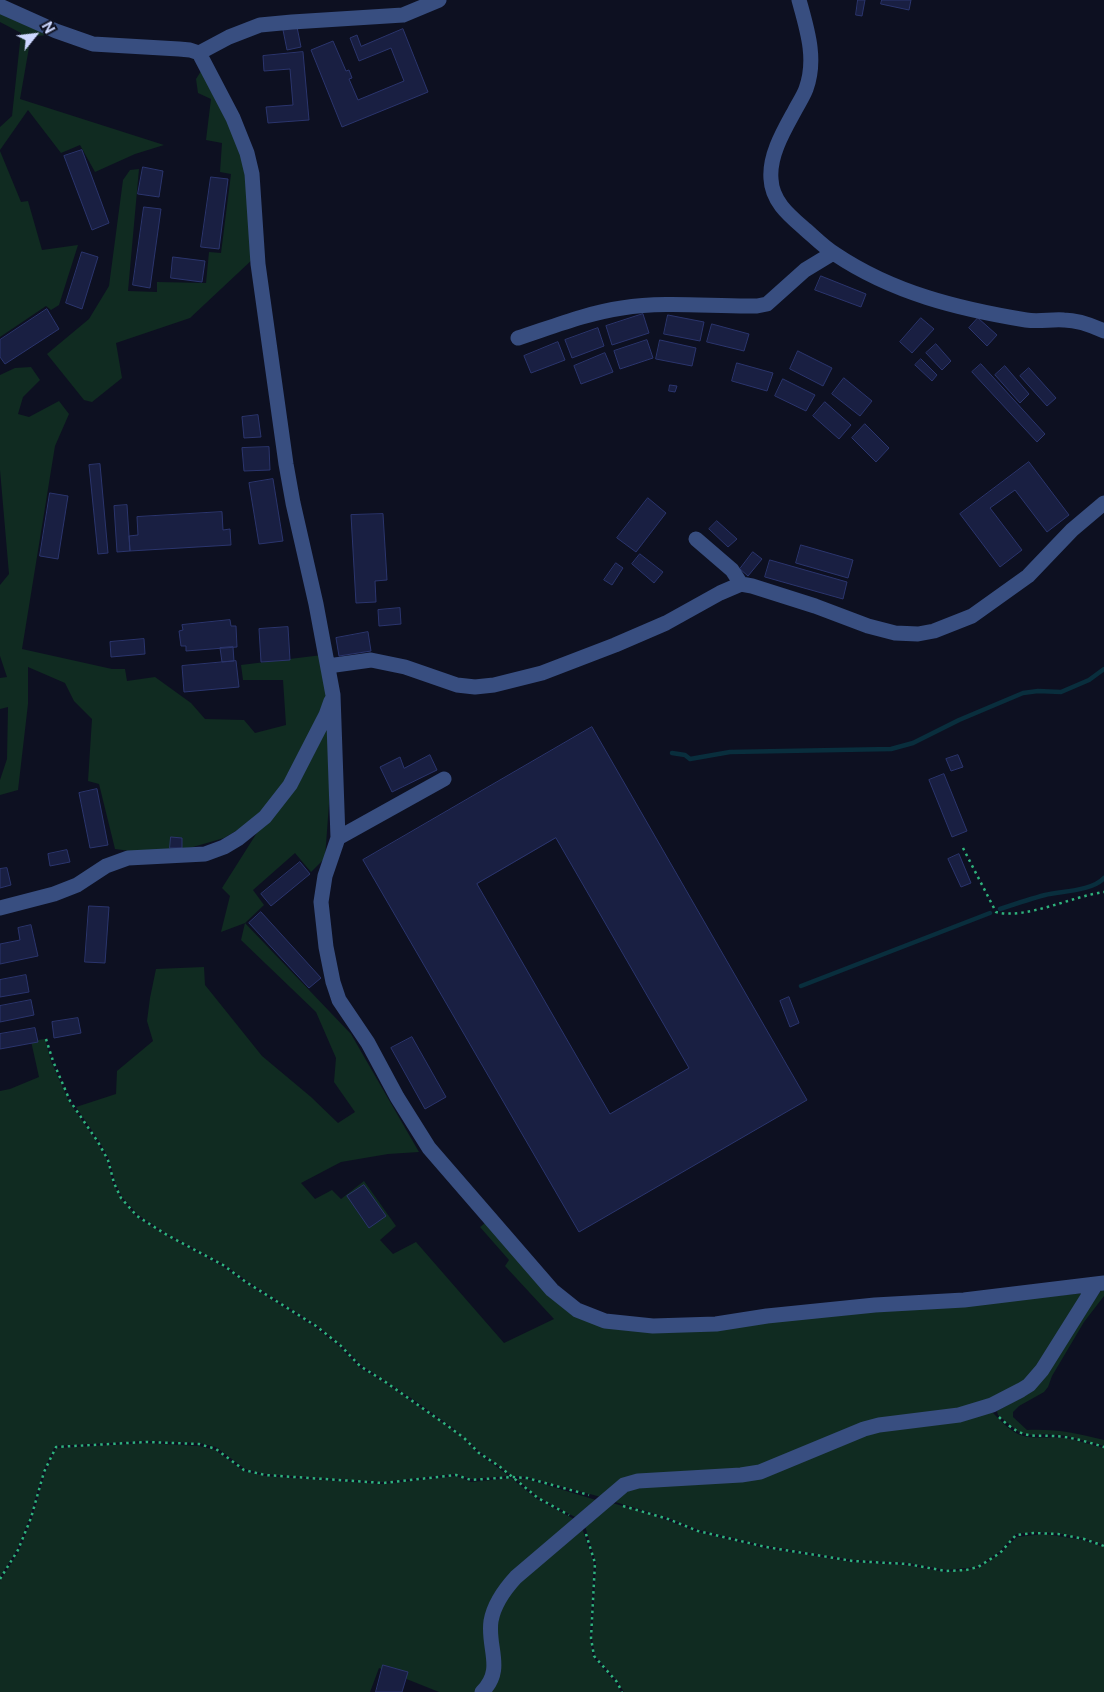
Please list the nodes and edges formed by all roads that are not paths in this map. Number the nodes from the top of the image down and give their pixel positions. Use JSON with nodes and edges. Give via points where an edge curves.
{"nodes":[{"id":1,"x":439,"y":0,"type":"edge"},
{"id":2,"x":799,"y":0,"type":"edge"},
{"id":3,"x":0,"y":6,"type":"edge"},
{"id":4,"x":199,"y":54,"type":"junction"},
{"id":5,"x":833,"y":253,"type":"junction"},
{"id":6,"x":1104,"y":330,"type":"edge"},
{"id":7,"x":518,"y":338,"type":"dead end"},
{"id":8,"x":1104,"y":503,"type":"edge"},
{"id":9,"x":696,"y":539,"type":"dead end"},
{"id":10,"x":741,"y":584,"type":"junction"},
{"id":11,"x":328,"y":666,"type":"junction"},
{"id":12,"x":333,"y":695,"type":"junction"},
{"id":13,"x":444,"y":779,"type":"dead end"},
{"id":14,"x":338,"y":838,"type":"junction"},
{"id":15,"x":0,"y":908,"type":"edge"},
{"id":16,"x":1100,"y":1283,"type":"edge"},
{"id":17,"x":482,"y":1692,"type":"edge"}],
"edges":[{"from":1,"to":4,"type":"street","via":[[403,15],[260,25]]},
{"from":2,"to":5,"type":"street","via":[[810,47],[809,80],[780,140],[771,167],[772,192],[787,213]]},
{"from":3,"to":4,"type":"street","via":[[93,44],[190,50]]},
{"from":4,"to":11,"type":"street","via":[[248,153],[258,264],[285,455]]},
{"from":5,"to":6,"type":"street","via":[[879,278],[934,301],[1033,320],[1077,321]]},
{"from":5,"to":7,"type":"street","via":[[805,270],[767,304],[624,307]]},
{"from":8,"to":10,"type":"street","via":[[1072,530],[1028,576],[972,616],[934,631],[918,634],[877,628]]},
{"from":9,"to":10,"type":"street","via":[[732,570]]},
{"from":10,"to":11,"type":"street","via":[[615,645],[542,673],[494,686],[457,685],[405,667],[371,660]]},
{"from":11,"to":12,"type":"street"},
{"from":12,"to":14,"type":"street"},
{"from":12,"to":15,"type":"street","via":[[290,784],[265,817],[239,838],[205,854],[128,858],[54,894]]},
{"from":13,"to":14,"type":"street"},
{"from":14,"to":16,"type":"street","via":[[325,876],[321,902],[326,947],[339,1000],[429,1148],[538,1275],[577,1310],[604,1321],[619,1323],[653,1326],[716,1324],[767,1316],[964,1300]]},
{"from":16,"to":17,"type":"street","via":[[1036,1378],[992,1405],[959,1415],[864,1429],[760,1472],[630,1482],[617,1490],[516,1577],[500,1598],[491,1622],[493,1675]]}]}
